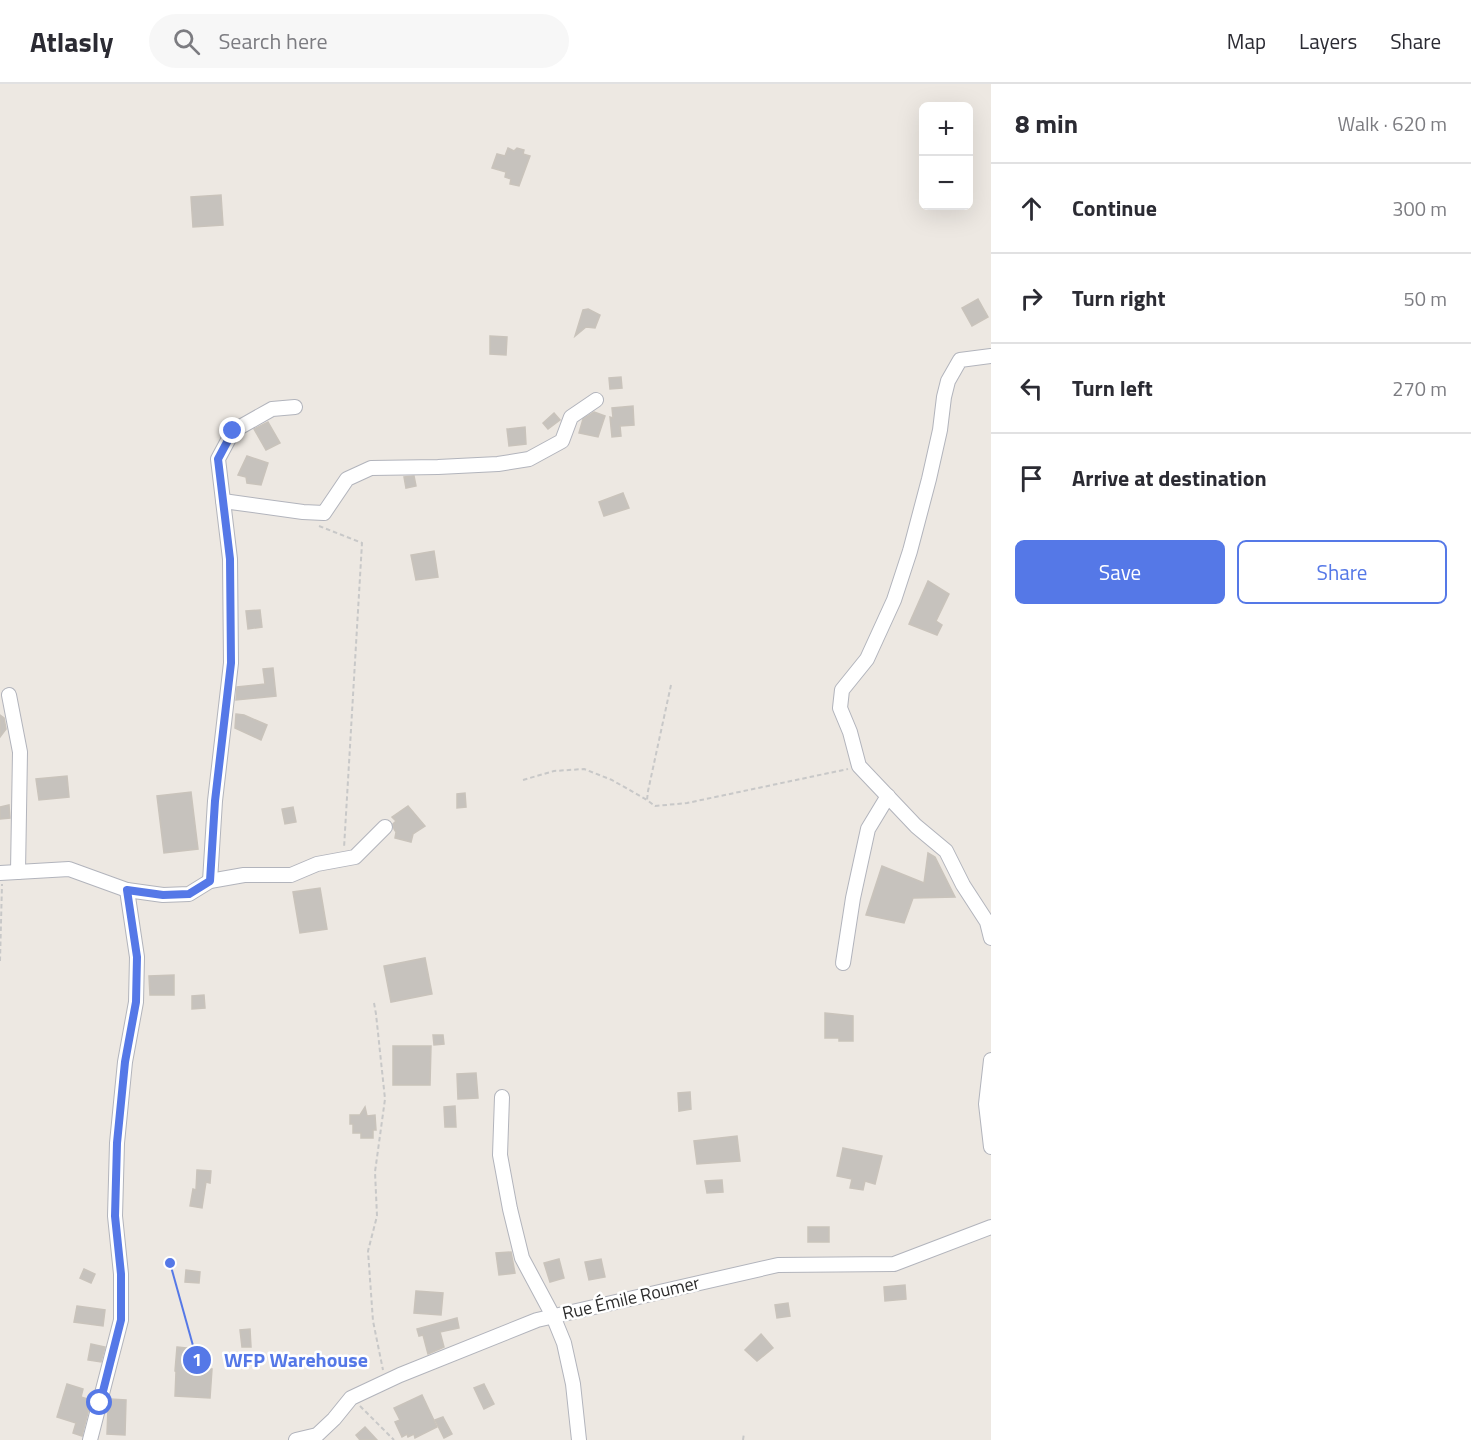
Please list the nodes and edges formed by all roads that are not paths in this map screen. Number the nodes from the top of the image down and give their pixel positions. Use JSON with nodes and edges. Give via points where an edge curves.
{"nodes":[{"id":1,"x":991,"y":356,"type":"edge"},
{"id":2,"x":596,"y":399,"type":"dead end"},
{"id":3,"x":295,"y":407,"type":"dead end"},
{"id":4,"x":223,"y":501,"type":"junction"},
{"id":5,"x":9,"y":695,"type":"dead end"},
{"id":6,"x":888,"y":796,"type":"junction"},
{"id":7,"x":385,"y":827,"type":"dead end"},
{"id":8,"x":18,"y":872,"type":"junction"},
{"id":9,"x":1,"y":873,"type":"edge"},
{"id":10,"x":210,"y":881,"type":"junction"},
{"id":11,"x":127,"y":890,"type":"junction"},
{"id":12,"x":991,"y":938,"type":"edge"},
{"id":13,"x":843,"y":963,"type":"dead end"},
{"id":14,"x":991,"y":1060,"type":"edge"},
{"id":15,"x":502,"y":1097,"type":"dead end"},
{"id":16,"x":991,"y":1147,"type":"edge"},
{"id":17,"x":991,"y":1227,"type":"edge"},
{"id":18,"x":553,"y":1316,"type":"junction"},
{"id":19,"x":90,"y":1440,"type":"edge"},
{"id":20,"x":296,"y":1440,"type":"edge"},
{"id":21,"x":579,"y":1440,"type":"edge"}],
"edges":[{"from":1,"to":6,"type":"street","via":[[960,360],[948,381],[929,479],[894,600],[867,659],[842,690],[840,708],[859,766]]},
{"from":2,"to":4,"type":"street","via":[[571,417],[562,441],[529,459],[498,464],[371,468],[347,479],[324,513]]},
{"from":3,"to":4,"type":"street","via":[[272,410],[233,431],[218,459]]},
{"from":4,"to":10,"type":"street","via":[[230,559],[231,663]]},
{"from":5,"to":8,"type":"street","via":[[20,752]]},
{"from":6,"to":12,"type":"street","via":[[946,851],[987,922]]},
{"from":6,"to":13,"type":"street","via":[[868,829]]},
{"from":7,"to":10,"type":"street","via":[[355,857],[317,864],[291,875],[244,875]]},
{"from":8,"to":9,"type":"street"},
{"from":8,"to":11,"type":"street","via":[[69,869]]},
{"from":10,"to":11,"type":"street","via":[[189,894]]},
{"from":11,"to":19,"type":"street","via":[[137,957],[136,1002],[117,1143],[115,1216],[121,1320]]},
{"from":14,"to":16,"type":"street","via":[[986,1104]]},
{"from":15,"to":18,"type":"street","via":[[500,1155],[510,1209],[522,1258]]},
{"from":17,"to":18,"type":"street","name":"Rue Émile Roumer","via":[[894,1264],[778,1265]]},
{"from":18,"to":20,"type":"street","name":"Rue Émile Roumer","via":[[351,1398],[317,1435]]},
{"from":18,"to":21,"type":"street","via":[[573,1384]]}]}
